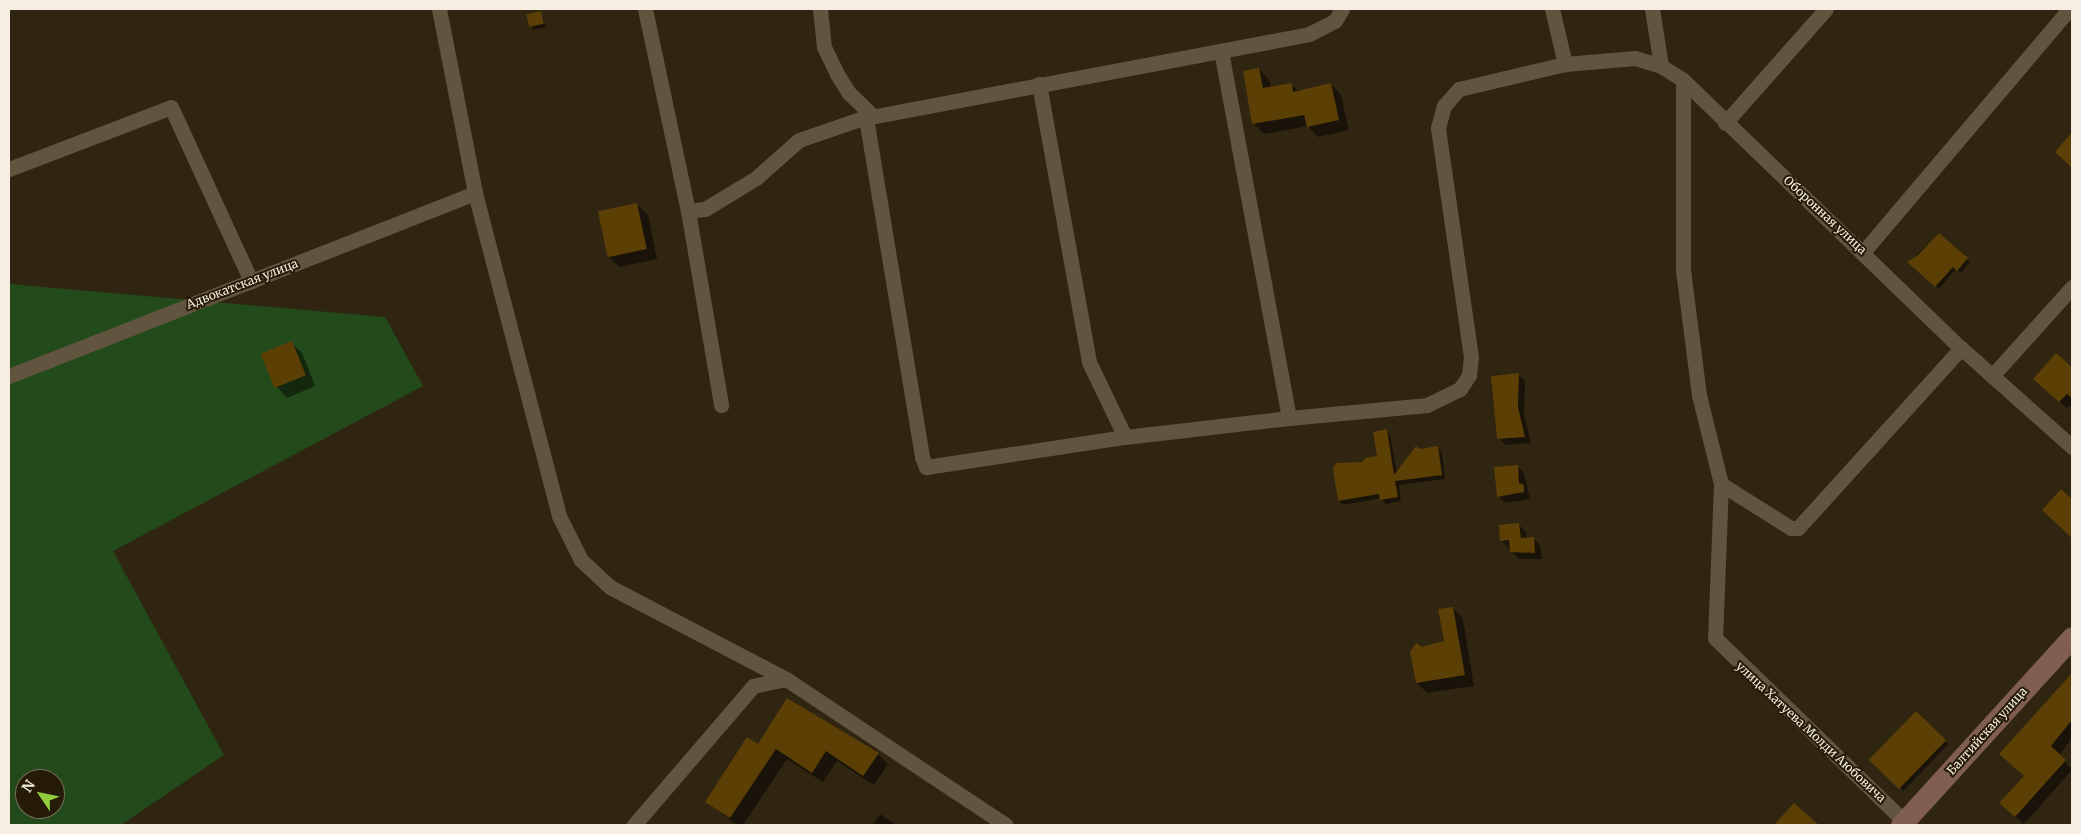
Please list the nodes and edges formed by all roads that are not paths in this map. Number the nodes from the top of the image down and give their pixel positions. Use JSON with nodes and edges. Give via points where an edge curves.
{"nodes":[{"id":1,"x":439,"y":9,"type":"edge"},
{"id":2,"x":645,"y":9,"type":"edge"},
{"id":3,"x":820,"y":9,"type":"edge"},
{"id":4,"x":1342,"y":9,"type":"edge"},
{"id":5,"x":1552,"y":9,"type":"edge"},
{"id":6,"x":1652,"y":9,"type":"edge"},
{"id":7,"x":1826,"y":9,"type":"edge"},
{"id":8,"x":2069,"y":9,"type":"edge"},
{"id":9,"x":1221,"y":51,"type":"junction"},
{"id":10,"x":1565,"y":64,"type":"junction"},
{"id":11,"x":1661,"y":66,"type":"junction"},
{"id":12,"x":1683,"y":80,"type":"junction"},
{"id":13,"x":1039,"y":84,"type":"junction"},
{"id":14,"x":870,"y":117,"type":"junction"},
{"id":15,"x":1725,"y":123,"type":"junction"},
{"id":16,"x":9,"y":169,"type":"edge"},
{"id":17,"x":476,"y":193,"type":"junction"},
{"id":18,"x":688,"y":211,"type":"junction"},
{"id":19,"x":1864,"y":252,"type":"junction"},
{"id":20,"x":251,"y":281,"type":"junction"},
{"id":21,"x":2072,"y":287,"type":"edge"},
{"id":22,"x":1961,"y":348,"type":"junction"},
{"id":23,"x":9,"y":376,"type":"edge"},
{"id":24,"x":1992,"y":376,"type":"junction"},
{"id":25,"x":721,"y":405,"type":"dead end"},
{"id":26,"x":1289,"y":418,"type":"junction"},
{"id":27,"x":1125,"y":437,"type":"junction"},
{"id":28,"x":2072,"y":447,"type":"edge"},
{"id":29,"x":1721,"y":484,"type":"junction"},
{"id":30,"x":2072,"y":638,"type":"edge"},
{"id":31,"x":786,"y":679,"type":"junction"},
{"id":32,"x":1905,"y":824,"type":"edge"},
{"id":33,"x":634,"y":825,"type":"edge"},
{"id":34,"x":1006,"y":825,"type":"edge"}],
"edges":[{"from":1,"to":17,"type":"street"},
{"from":2,"to":18,"type":"street"},
{"from":3,"to":14,"type":"street","via":[[824,47],[849,93]]},
{"from":4,"to":9,"type":"street","via":[[1335,21],[1309,34]]},
{"from":5,"to":10,"type":"street"},
{"from":6,"to":11,"type":"street"},
{"from":7,"to":15,"type":"street"},
{"from":8,"to":19,"type":"street"},
{"from":9,"to":13,"type":"street"},
{"from":9,"to":26,"type":"street"},
{"from":10,"to":11,"type":"street","name":"Оборонная улица","via":[[1635,58]]},
{"from":10,"to":26,"type":"street","name":"Оборонная улица","via":[[1459,90],[1444,106],[1438,128],[1471,357],[1469,375],[1460,389],[1427,405]]},
{"from":11,"to":12,"type":"street","name":"Оборонная улица"},
{"from":12,"to":15,"type":"street","name":"Оборонная улица"},
{"from":12,"to":29,"type":"street","via":[[1683,270],[1699,395]]},
{"from":13,"to":14,"type":"street"},
{"from":13,"to":27,"type":"street","via":[[1089,362]]},
{"from":14,"to":18,"type":"street","via":[[799,140],[756,178],[705,209]]},
{"from":14,"to":27,"type":"street","name":"Оборонная улица","via":[[926,467]]},
{"from":15,"to":19,"type":"street","name":"Оборонная улица"},
{"from":16,"to":20,"type":"street","via":[[170,107]]},
{"from":17,"to":20,"type":"street","name":"Адвокатская улица"},
{"from":17,"to":31,"type":"street","via":[[559,516],[581,560],[610,587]]},
{"from":18,"to":25,"type":"street"},
{"from":19,"to":22,"type":"street","name":"Оборонная улица"},
{"from":20,"to":23,"type":"street","name":"Адвокатская улица"},
{"from":21,"to":24,"type":"street"},
{"from":22,"to":24,"type":"street","name":"Оборонная улица"},
{"from":22,"to":29,"type":"street","via":[[1798,528],[1791,528]]},
{"from":24,"to":28,"type":"street","name":"Оборонная улица"},
{"from":26,"to":27,"type":"street","name":"Оборонная улица"},
{"from":29,"to":32,"type":"street","name":"улица Хатуева Молди Аюбовича","via":[[1715,638]]},
{"from":30,"to":32,"type":"main road","name":"Балтийская улица"},
{"from":31,"to":33,"type":"street","via":[[753,686]]},
{"from":31,"to":34,"type":"street"}]}
